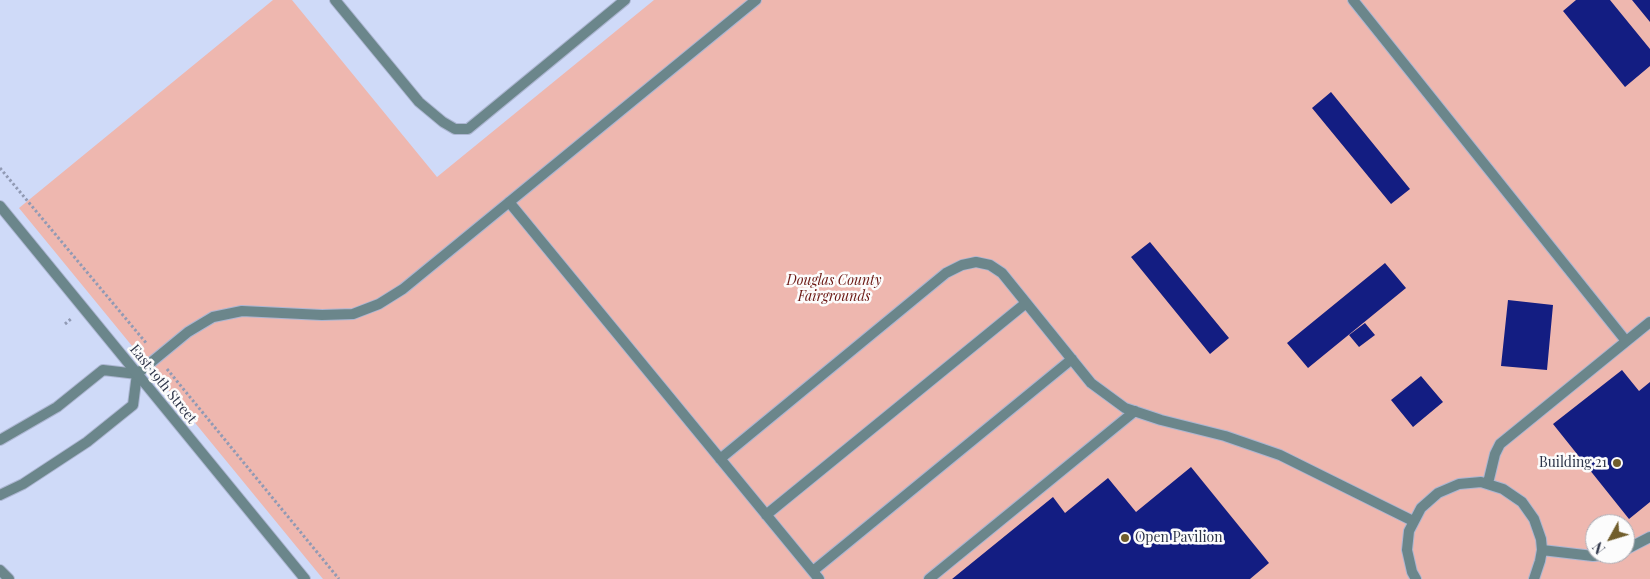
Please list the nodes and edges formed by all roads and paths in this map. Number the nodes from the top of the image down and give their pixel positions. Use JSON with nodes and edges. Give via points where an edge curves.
{"nodes":[{"id":1,"x":335,"y":0,"type":"edge"},
{"id":2,"x":625,"y":0,"type":"edge"},
{"id":3,"x":756,"y":0,"type":"edge"},
{"id":4,"x":1354,"y":0,"type":"edge"},
{"id":5,"x":0,"y":168,"type":"edge"},
{"id":6,"x":509,"y":202,"type":"junction"},
{"id":7,"x":0,"y":206,"type":"edge"},
{"id":8,"x":1026,"y":303,"type":"junction"},
{"id":9,"x":1650,"y":322,"type":"edge"},
{"id":10,"x":1626,"y":341,"type":"junction"},
{"id":11,"x":158,"y":357,"type":"junction"},
{"id":12,"x":1072,"y":359,"type":"junction"},
{"id":13,"x":137,"y":374,"type":"junction"},
{"id":14,"x":1135,"y":411,"type":"junction"},
{"id":15,"x":0,"y":440,"type":"edge"},
{"id":16,"x":720,"y":459,"type":"junction"},
{"id":17,"x":1488,"y":483,"type":"junction"},
{"id":18,"x":0,"y":495,"type":"edge"},
{"id":19,"x":766,"y":515,"type":"junction"},
{"id":20,"x":1413,"y":521,"type":"junction"},
{"id":21,"x":1650,"y":537,"type":"edge"},
{"id":22,"x":1635,"y":545,"type":"edge"},
{"id":23,"x":1542,"y":550,"type":"junction"},
{"id":24,"x":1585,"y":555,"type":"edge"},
{"id":25,"x":0,"y":570,"type":"edge"},
{"id":26,"x":816,"y":575,"type":"edge"},
{"id":27,"x":9,"y":579,"type":"edge"},
{"id":28,"x":305,"y":579,"type":"edge"},
{"id":29,"x":340,"y":579,"type":"edge"},
{"id":30,"x":929,"y":579,"type":"edge"},
{"id":31,"x":1416,"y":579,"type":"edge"},
{"id":32,"x":1534,"y":579,"type":"edge"}],
"edges":[{"from":1,"to":2,"type":"street","via":[[419,102],[455,129],[468,129]]},
{"from":3,"to":6,"type":"street"},
{"from":4,"to":10,"type":"street"},
{"from":5,"to":11,"type":"path"},
{"from":6,"to":11,"type":"street","via":[[379,304],[353,314],[242,311],[213,316]]},
{"from":6,"to":16,"type":"street"},
{"from":7,"to":13,"type":"street","name":"East 19th Street"},
{"from":8,"to":12,"type":"street"},
{"from":8,"to":16,"type":"street","via":[[1002,273],[990,265],[976,262],[946,273]]},
{"from":8,"to":19,"type":"street"},
{"from":9,"to":10,"type":"street"},
{"from":10,"to":17,"type":"street","via":[[1500,444]]},
{"from":11,"to":13,"type":"street"},
{"from":11,"to":29,"type":"path"},
{"from":12,"to":14,"type":"street","via":[[1091,383],[1125,408]]},
{"from":12,"to":26,"type":"street"},
{"from":13,"to":15,"type":"street","via":[[103,370],[57,407]]},
{"from":13,"to":18,"type":"street","via":[[132,405],[88,442]]},
{"from":13,"to":28,"type":"street","name":"East 19th Street"},
{"from":14,"to":20,"type":"street","via":[[1280,455]]},
{"from":14,"to":30,"type":"street"},
{"from":16,"to":19,"type":"street"},
{"from":17,"to":20,"type":"street","via":[[1459,484],[1438,493],[1421,508]]},
{"from":17,"to":23,"type":"street","via":[[1503,488],[1522,502],[1534,519]]},
{"from":19,"to":26,"type":"street"},
{"from":20,"to":31,"type":"street","via":[[1407,550]]},
{"from":21,"to":22,"type":"street"},
{"from":23,"to":24,"type":"street"},
{"from":23,"to":32,"type":"street"},
{"from":25,"to":27,"type":"street"}]}
